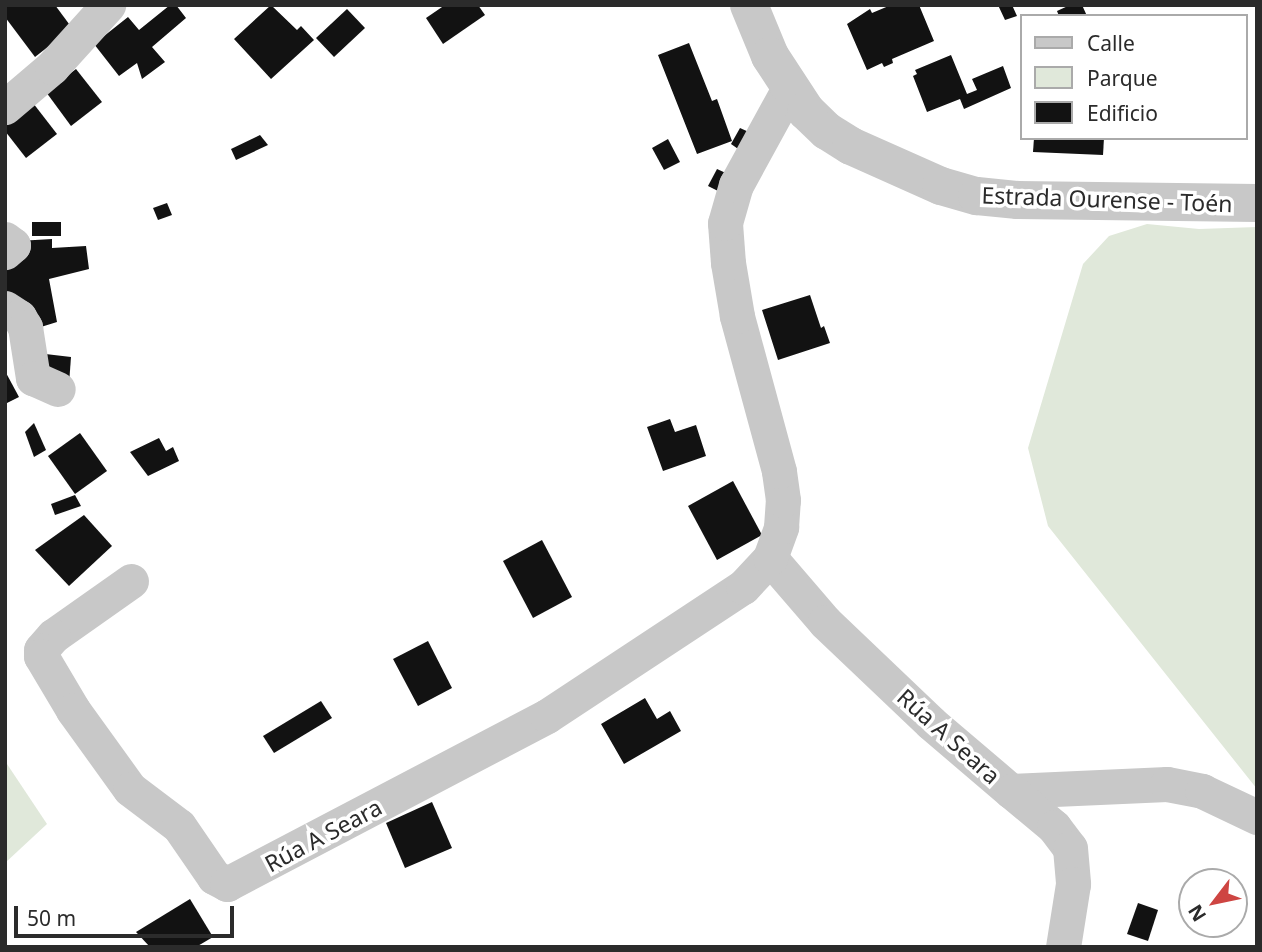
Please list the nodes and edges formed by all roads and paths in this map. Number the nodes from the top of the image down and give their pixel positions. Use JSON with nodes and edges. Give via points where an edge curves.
{"nodes":[{"id":1,"x":108,"y":5,"type":"edge"},
{"id":2,"x":749,"y":5,"type":"edge"},
{"id":3,"x":789,"y":88,"type":"junction"},
{"id":4,"x":5,"y":107,"type":"edge"},
{"id":5,"x":1257,"y":203,"type":"edge"},
{"id":6,"x":5,"y":239,"type":"edge"},
{"id":7,"x":5,"y":252,"type":"edge"},
{"id":8,"x":5,"y":308,"type":"edge"},
{"id":9,"x":58,"y":389,"type":"dead end"},
{"id":10,"x":770,"y":558,"type":"junction"},
{"id":11,"x":131,"y":581,"type":"dead end"},
{"id":12,"x":1011,"y":791,"type":"junction"},
{"id":13,"x":1257,"y":817,"type":"edge"},
{"id":14,"x":1063,"y":947,"type":"edge"}],
"edges":[{"from":1,"to":4,"type":"street","via":[[62,58]]},
{"from":2,"to":3,"type":"street","name":"Estrada Ourense - Toén"},
{"from":3,"to":5,"type":"street","name":"Estrada Ourense - Toén","via":[[827,131],[851,146],[941,186],[977,196],[1018,201]]},
{"from":3,"to":10,"type":"street","name":"Rúa A Seara","via":[[736,185],[725,223],[737,316],[783,500],[782,527]]},
{"from":6,"to":7,"type":"street","via":[[13,245]]},
{"from":8,"to":9,"type":"street","via":[[25,327],[33,378]]},
{"from":10,"to":11,"type":"street","name":"Rúa A Seara","via":[[752,579],[718,605],[547,716],[227,884],[214,877],[180,826],[130,789],[41,656],[53,636]]},
{"from":10,"to":12,"type":"street","name":"Rúa A Seara","via":[[825,622]]},
{"from":12,"to":13,"type":"street","name":"Rúa A Seara","via":[[1167,784],[1202,791]]},
{"from":12,"to":14,"type":"street","via":[[1054,827],[1070,848],[1073,884]]}]}
